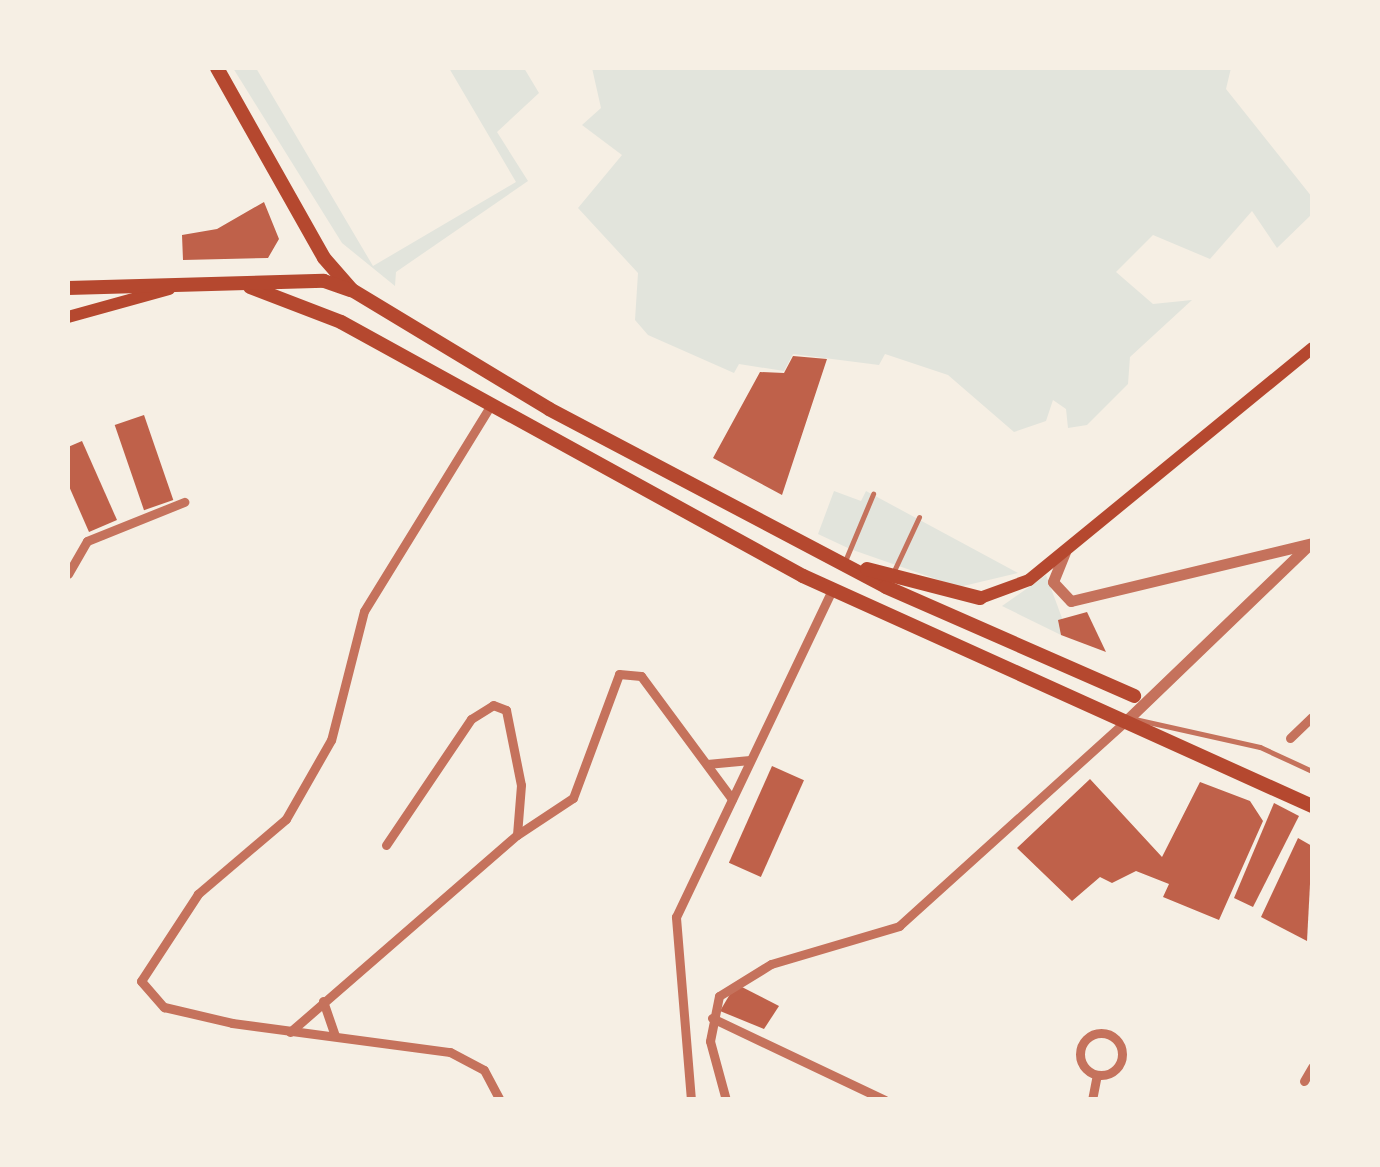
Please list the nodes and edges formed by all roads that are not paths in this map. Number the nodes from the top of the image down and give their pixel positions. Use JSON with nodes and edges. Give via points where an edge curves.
{"nodes":[{"id":1,"x":217,"y":68,"type":"edge"},
{"id":2,"x":250,"y":287,"type":"junction"},
{"id":3,"x":68,"y":288,"type":"edge"},
{"id":4,"x":169,"y":289,"type":"junction"},
{"id":5,"x":352,"y":290,"type":"junction"},
{"id":6,"x":68,"y":317,"type":"edge"},
{"id":7,"x":1312,"y":348,"type":"edge"},
{"id":8,"x":488,"y":408,"type":"junction"},
{"id":9,"x":873,"y":494,"type":"dead end"},
{"id":10,"x":184,"y":502,"type":"dead end"},
{"id":11,"x":919,"y":517,"type":"dead end"},
{"id":12,"x":1311,"y":544,"type":"edge"},
{"id":13,"x":810,"y":548,"type":"junction"},
{"id":14,"x":1067,"y":548,"type":"junction"},
{"id":15,"x":1260,"y":556,"type":"junction"},
{"id":16,"x":844,"y":561,"type":"junction"},
{"id":17,"x":68,"y":574,"type":"edge"},
{"id":18,"x":891,"y":578,"type":"junction"},
{"id":19,"x":1272,"y":580,"type":"junction"},
{"id":20,"x":832,"y":590,"type":"junction"},
{"id":21,"x":980,"y":598,"type":"joint"},
{"id":22,"x":1134,"y":696,"type":"dead end"},
{"id":23,"x":1312,"y":717,"type":"edge"},
{"id":24,"x":1129,"y":718,"type":"junction"},
{"id":25,"x":1290,"y":738,"type":"dead end"},
{"id":26,"x":750,"y":760,"type":"junction"},
{"id":27,"x":707,"y":764,"type":"junction"},
{"id":28,"x":1312,"y":772,"type":"edge"},
{"id":29,"x":732,"y":799,"type":"junction"},
{"id":30,"x":1312,"y":806,"type":"edge"},
{"id":31,"x":517,"y":834,"type":"junction"},
{"id":32,"x":386,"y":845,"type":"dead end"},
{"id":33,"x":323,"y":1000,"type":"junction"},
{"id":34,"x":712,"y":1018,"type":"junction"},
{"id":35,"x":290,"y":1032,"type":"junction"},
{"id":36,"x":335,"y":1036,"type":"junction"},
{"id":37,"x":1312,"y":1067,"type":"edge"},
{"id":38,"x":1097,"y":1075,"type":"junction"},
{"id":39,"x":1304,"y":1081,"type":"dead end"},
{"id":40,"x":500,"y":1100,"type":"edge"},
{"id":41,"x":691,"y":1100,"type":"edge"},
{"id":42,"x":726,"y":1100,"type":"edge"},
{"id":43,"x":885,"y":1100,"type":"edge"},
{"id":44,"x":1092,"y":1100,"type":"edge"}],
"edges":[{"from":1,"to":5,"type":"main road","via":[[324,258]]},
{"from":2,"to":4,"type":"main road"},
{"from":2,"to":5,"type":"main road","via":[[324,281]]},
{"from":2,"to":8,"type":"main road","via":[[341,322]]},
{"from":3,"to":4,"type":"main road"},
{"from":4,"to":6,"type":"main road"},
{"from":5,"to":13,"type":"main road"},
{"from":7,"to":14,"type":"main road"},
{"from":8,"to":20,"type":"main road"},
{"from":8,"to":35,"type":"street","via":[[364,612],[331,740],[286,819],[198,894],[141,981],[164,1007]]},
{"from":9,"to":16,"type":"lane"},
{"from":10,"to":17,"type":"street","via":[[87,541]]},
{"from":11,"to":18,"type":"lane"},
{"from":12,"to":15,"type":"street"},
{"from":12,"to":19,"type":"street"},
{"from":13,"to":16,"type":"main road"},
{"from":13,"to":22,"type":"main road"},
{"from":14,"to":15,"type":"street","via":[[1052,582],[1071,600]]},
{"from":14,"to":21,"type":"main road","via":[[1026,582]]},
{"from":15,"to":19,"type":"street"},
{"from":16,"to":18,"type":"main road"},
{"from":18,"to":21,"type":"main road"},
{"from":19,"to":24,"type":"street"},
{"from":20,"to":24,"type":"main road"},
{"from":20,"to":26,"type":"street"},
{"from":23,"to":25,"type":"street"},
{"from":24,"to":28,"type":"lane","via":[[1260,746]]},
{"from":24,"to":30,"type":"main road"},
{"from":24,"to":34,"type":"street","via":[[924,908],[883,934],[750,973],[718,996]]},
{"from":26,"to":27,"type":"street"},
{"from":26,"to":29,"type":"street"},
{"from":27,"to":29,"type":"street"},
{"from":27,"to":31,"type":"street","via":[[642,676],[627,671],[612,684],[573,798]]},
{"from":29,"to":41,"type":"street","via":[[673,939]]},
{"from":31,"to":32,"type":"street","via":[[521,785],[506,710],[493,705],[471,719]]},
{"from":31,"to":33,"type":"street"},
{"from":33,"to":35,"type":"street"},
{"from":33,"to":36,"type":"street"},
{"from":34,"to":42,"type":"street"},
{"from":34,"to":43,"type":"street"},
{"from":35,"to":36,"type":"street"},
{"from":36,"to":40,"type":"street","via":[[463,1057],[490,1076]]},
{"from":37,"to":39,"type":"street"},
{"from":38,"to":38,"type":"street","via":[[1122,1058],[1105,1033],[1080,1050]]},
{"from":38,"to":44,"type":"street"}]}
